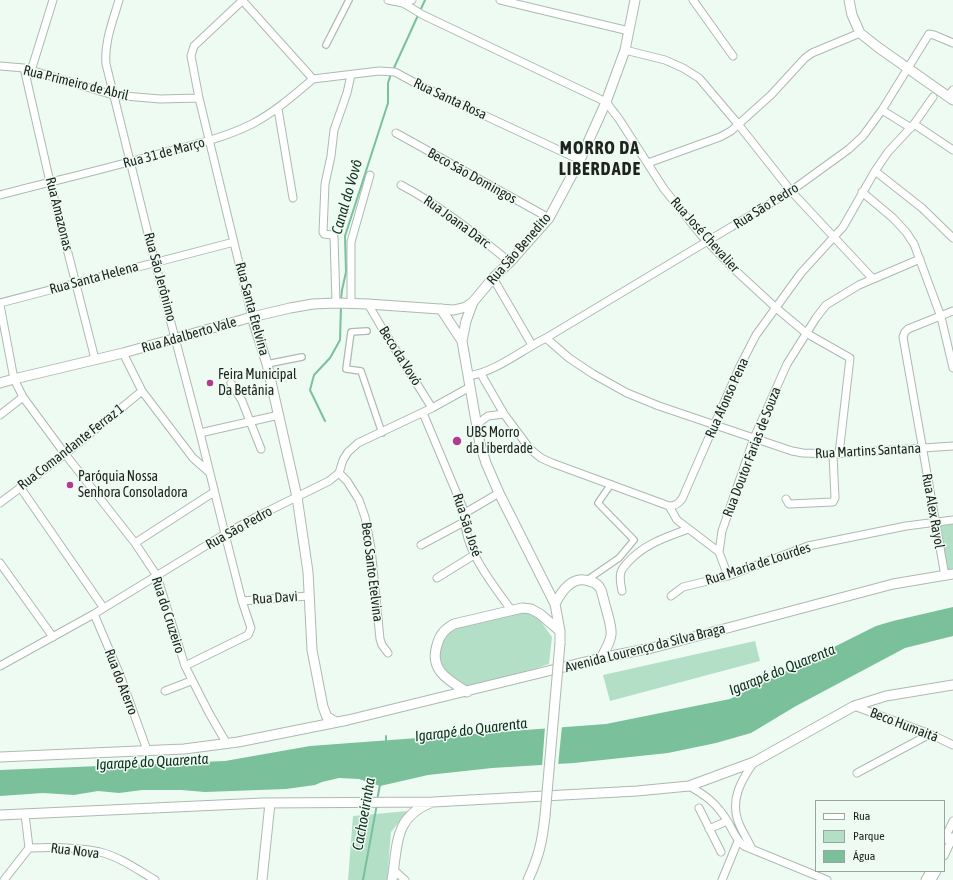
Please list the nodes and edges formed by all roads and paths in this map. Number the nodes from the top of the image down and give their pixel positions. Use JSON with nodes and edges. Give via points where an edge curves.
{"nodes":[{"id":1,"x":53,"y":0,"type":"edge"},
{"id":2,"x":119,"y":0,"type":"edge"},
{"id":3,"x":243,"y":0,"type":"edge"},
{"id":4,"x":349,"y":0,"type":"edge"},
{"id":5,"x":388,"y":0,"type":"edge"},
{"id":6,"x":412,"y":0,"type":"edge"},
{"id":7,"x":500,"y":0,"type":"edge"},
{"id":8,"x":635,"y":0,"type":"edge"},
{"id":9,"x":693,"y":0,"type":"edge"},
{"id":10,"x":849,"y":0,"type":"edge"},
{"id":11,"x":403,"y":4,"type":"junction"},
{"id":12,"x":629,"y":31,"type":"junction"},
{"id":13,"x":860,"y":33,"type":"junction"},
{"id":14,"x":953,"y":43,"type":"edge"},
{"id":15,"x":326,"y":45,"type":"dead end"},
{"id":16,"x":625,"y":50,"type":"junction"},
{"id":17,"x":733,"y":56,"type":"dead end"},
{"id":18,"x":0,"y":66,"type":"edge"},
{"id":19,"x":908,"y":67,"type":"junction"},
{"id":20,"x":24,"y":68,"type":"junction"},
{"id":21,"x":32,"y":71,"type":"junction"},
{"id":22,"x":351,"y":75,"type":"junction"},
{"id":23,"x":313,"y":79,"type":"junction"},
{"id":24,"x":951,"y":95,"type":"edge"},
{"id":25,"x":113,"y":96,"type":"junction"},
{"id":26,"x":933,"y":97,"type":"dead end"},
{"id":27,"x":199,"y":98,"type":"junction"},
{"id":28,"x":606,"y":102,"type":"junction"},
{"id":29,"x":278,"y":109,"type":"junction"},
{"id":30,"x":882,"y":110,"type":"junction"},
{"id":31,"x":738,"y":124,"type":"junction"},
{"id":32,"x":912,"y":126,"type":"junction"},
{"id":33,"x":396,"y":133,"type":"dead end"},
{"id":34,"x":210,"y":140,"type":"junction"},
{"id":35,"x":953,"y":150,"type":"edge"},
{"id":36,"x":580,"y":160,"type":"junction"},
{"id":37,"x":130,"y":162,"type":"junction"},
{"id":38,"x":648,"y":163,"type":"junction"},
{"id":39,"x":875,"y":171,"type":"junction"},
{"id":40,"x":370,"y":175,"type":"dead end"},
{"id":41,"x":50,"y":182,"type":"junction"},
{"id":42,"x":401,"y":185,"type":"dead end"},
{"id":43,"x":791,"y":191,"type":"junction"},
{"id":44,"x":862,"y":192,"type":"junction"},
{"id":45,"x":0,"y":196,"type":"edge"},
{"id":46,"x":294,"y":198,"type":"dead end"},
{"id":47,"x":549,"y":218,"type":"junction"},
{"id":48,"x":834,"y":238,"type":"junction"},
{"id":49,"x":953,"y":238,"type":"edge"},
{"id":50,"x":234,"y":242,"type":"junction"},
{"id":51,"x":708,"y":242,"type":"junction"},
{"id":52,"x":920,"y":259,"type":"junction"},
{"id":53,"x":155,"y":262,"type":"junction"},
{"id":54,"x":510,"y":262,"type":"junction"},
{"id":55,"x":493,"y":278,"type":"junction"},
{"id":56,"x":873,"y":280,"type":"junction"},
{"id":57,"x":77,"y":284,"type":"junction"},
{"id":58,"x":473,"y":302,"type":"junction"},
{"id":59,"x":343,"y":303,"type":"junction"},
{"id":60,"x":0,"y":304,"type":"edge"},
{"id":61,"x":368,"y":304,"type":"junction"},
{"id":62,"x":775,"y":307,"type":"junction"},
{"id":63,"x":441,"y":309,"type":"junction"},
{"id":64,"x":953,"y":311,"type":"edge"},
{"id":65,"x":252,"y":317,"type":"junction"},
{"id":66,"x":941,"y":317,"type":"junction"},
{"id":67,"x":367,"y":331,"type":"dead end"},
{"id":68,"x":806,"y":333,"type":"junction"},
{"id":69,"x":546,"y":338,"type":"junction"},
{"id":70,"x":176,"y":339,"type":"junction"},
{"id":71,"x":462,"y":341,"type":"junction"},
{"id":72,"x":532,"y":345,"type":"junction"},
{"id":73,"x":123,"y":353,"type":"junction"},
{"id":74,"x":302,"y":356,"type":"dead end"},
{"id":75,"x":95,"y":360,"type":"junction"},
{"id":76,"x":267,"y":364,"type":"junction"},
{"id":77,"x":953,"y":368,"type":"edge"},
{"id":78,"x":480,"y":374,"type":"junction"},
{"id":79,"x":469,"y":376,"type":"junction"},
{"id":80,"x":14,"y":378,"type":"junction"},
{"id":81,"x":0,"y":383,"type":"edge"},
{"id":82,"x":231,"y":383,"type":"dead end"},
{"id":83,"x":470,"y":387,"type":"junction"},
{"id":84,"x":142,"y":391,"type":"junction"},
{"id":85,"x":23,"y":397,"type":"junction"},
{"id":86,"x":432,"y":408,"type":"junction"},
{"id":87,"x":423,"y":413,"type":"junction"},
{"id":88,"x":504,"y":414,"type":"junction"},
{"id":89,"x":0,"y":415,"type":"edge"},
{"id":90,"x":279,"y":415,"type":"junction"},
{"id":91,"x":250,"y":421,"type":"junction"},
{"id":92,"x":476,"y":425,"type":"junction"},
{"id":93,"x":714,"y":425,"type":"junction"},
{"id":94,"x":200,"y":433,"type":"junction"},
{"id":95,"x":382,"y":433,"type":"junction"},
{"id":96,"x":754,"y":438,"type":"junction"},
{"id":97,"x":953,"y":446,"type":"edge"},
{"id":98,"x":922,"y":448,"type":"junction"},
{"id":99,"x":261,"y":449,"type":"dead end"},
{"id":100,"x":65,"y":454,"type":"junction"},
{"id":101,"x":836,"y":454,"type":"junction"},
{"id":102,"x":209,"y":472,"type":"junction"},
{"id":103,"x":339,"y":473,"type":"junction"},
{"id":104,"x":611,"y":484,"type":"junction"},
{"id":105,"x":20,"y":487,"type":"junction"},
{"id":106,"x":214,"y":492,"type":"junction"},
{"id":107,"x":499,"y":493,"type":"junction"},
{"id":108,"x":297,"y":497,"type":"junction"},
{"id":109,"x":786,"y":499,"type":"dead end"},
{"id":110,"x":0,"y":503,"type":"edge"},
{"id":111,"x":669,"y":506,"type":"junction"},
{"id":112,"x":465,"y":513,"type":"junction"},
{"id":113,"x":953,"y":520,"type":"edge"},
{"id":114,"x":464,"y":522,"type":"junction"},
{"id":115,"x":935,"y":522,"type":"junction"},
{"id":116,"x":688,"y":529,"type":"junction"},
{"id":117,"x":225,"y":534,"type":"junction"},
{"id":118,"x":134,"y":543,"type":"junction"},
{"id":119,"x":421,"y":545,"type":"dead end"},
{"id":120,"x":719,"y":552,"type":"junction"},
{"id":121,"x":474,"y":555,"type":"junction"},
{"id":122,"x":0,"y":563,"type":"edge"},
{"id":123,"x":949,"y":575,"type":"edge"},
{"id":124,"x":157,"y":576,"type":"junction"},
{"id":125,"x":728,"y":576,"type":"junction"},
{"id":126,"x":437,"y":578,"type":"dead end"},
{"id":127,"x":587,"y":580,"type":"junction"},
{"id":128,"x":622,"y":591,"type":"dead end"},
{"id":129,"x":308,"y":596,"type":"junction"},
{"id":130,"x":671,"y":596,"type":"dead end"},
{"id":131,"x":242,"y":601,"type":"junction"},
{"id":132,"x":554,"y":604,"type":"junction"},
{"id":133,"x":103,"y":607,"type":"junction"},
{"id":134,"x":512,"y":611,"type":"junction"},
{"id":135,"x":94,"y":614,"type":"junction"},
{"id":136,"x":560,"y":631,"type":"junction"},
{"id":137,"x":53,"y":637,"type":"junction"},
{"id":138,"x":388,"y":653,"type":"dead end"},
{"id":139,"x":602,"y":658,"type":"junction"},
{"id":140,"x":0,"y":666,"type":"edge"},
{"id":141,"x":184,"y":666,"type":"junction"},
{"id":142,"x":191,"y":681,"type":"junction"},
{"id":143,"x":953,"y":685,"type":"edge"},
{"id":144,"x":164,"y":690,"type":"dead end"},
{"id":145,"x":467,"y":692,"type":"junction"},
{"id":146,"x":854,"y":706,"type":"junction"},
{"id":147,"x":336,"y":722,"type":"junction"},
{"id":148,"x":930,"y":734,"type":"junction"},
{"id":149,"x":227,"y":744,"type":"junction"},
{"id":150,"x":953,"y":745,"type":"edge"},
{"id":151,"x":147,"y":750,"type":"junction"},
{"id":152,"x":0,"y":757,"type":"edge"},
{"id":153,"x":754,"y":762,"type":"junction"},
{"id":154,"x":857,"y":774,"type":"dead end"},
{"id":155,"x":689,"y":786,"type":"junction"},
{"id":156,"x":433,"y":802,"type":"junction"},
{"id":157,"x":270,"y":803,"type":"junction"},
{"id":158,"x":699,"y":808,"type":"dead end"},
{"id":159,"x":24,"y":814,"type":"junction"},
{"id":160,"x":0,"y":815,"type":"edge"},
{"id":161,"x":727,"y":821,"type":"junction"},
{"id":162,"x":953,"y":821,"type":"edge"},
{"id":163,"x":709,"y":829,"type":"junction"},
{"id":164,"x":953,"y":837,"type":"edge"},
{"id":165,"x":945,"y":838,"type":"edge"},
{"id":166,"x":738,"y":842,"type":"junction"},
{"id":167,"x":28,"y":848,"type":"junction"},
{"id":168,"x":752,"y":849,"type":"junction"},
{"id":169,"x":721,"y":852,"type":"dead end"},
{"id":170,"x":945,"y":854,"type":"edge"},
{"id":171,"x":394,"y":870,"type":"junction"},
{"id":172,"x":4,"y":880,"type":"edge"},
{"id":173,"x":156,"y":880,"type":"edge"},
{"id":174,"x":262,"y":880,"type":"edge"},
{"id":175,"x":392,"y":880,"type":"edge"},
{"id":176,"x":405,"y":880,"type":"edge"},
{"id":177,"x":528,"y":880,"type":"edge"},
{"id":178,"x":722,"y":880,"type":"edge"},
{"id":179,"x":827,"y":880,"type":"edge"}],
"edges":[{"from":1,"to":21,"type":"street"},
{"from":2,"to":25,"type":"street","name":"Rua São Jerônimo","via":[[105,53]]},
{"from":3,"to":23,"type":"street"},
{"from":3,"to":27,"type":"street","name":"Rua Santa Etelvina","via":[[194,46],[191,56]]},
{"from":4,"to":15,"type":"street"},
{"from":5,"to":11,"type":"street","name":"Rua José Chevalier"},
{"from":6,"to":11,"type":"street"},
{"from":7,"to":12,"type":"street"},
{"from":8,"to":12,"type":"street","name":"Rua São Benedito"},
{"from":9,"to":17,"type":"street"},
{"from":10,"to":13,"type":"street"},
{"from":11,"to":28,"type":"street","name":"Rua José Chevalier"},
{"from":12,"to":16,"type":"street","name":"Rua São Benedito"},
{"from":13,"to":19,"type":"street"},
{"from":13,"to":31,"type":"street","via":[[805,58],[771,95]]},
{"from":14,"to":19,"type":"street","name":"Rua São Pedro","via":[[931,34],[927,36]]},
{"from":16,"to":28,"type":"street","name":"Rua São Benedito"},
{"from":16,"to":31,"type":"street","via":[[665,60],[699,78]]},
{"from":18,"to":20,"type":"street","name":"Rua Primeiro de Abril"},
{"from":19,"to":24,"type":"street"},
{"from":19,"to":30,"type":"street","name":"Rua São Pedro"},
{"from":20,"to":21,"type":"street","name":"Rua Primeiro de Abril"},
{"from":20,"to":41,"type":"street","name":"Rua Amazonas"},
{"from":21,"to":25,"type":"street","name":"Rua Primeiro de Abril"},
{"from":22,"to":23,"type":"street","name":"Rua Santa Rosa"},
{"from":22,"to":36,"type":"street","name":"Rua Santa Rosa","via":[[392,72]]},
{"from":22,"to":59,"type":"street","via":[[334,130],[325,184],[323,232],[334,237]]},
{"from":23,"to":29,"type":"street","name":"Rua 31 de Março"},
{"from":25,"to":27,"type":"street","name":"Rua Primeiro de Abril"},
{"from":25,"to":37,"type":"street","name":"Rua São Jerônimo"},
{"from":26,"to":32,"type":"street","name":"Rua Afonso Pena"},
{"from":27,"to":34,"type":"street","name":"Rua Santa Etelvina"},
{"from":28,"to":36,"type":"street","name":"Rua São Benedito"},
{"from":28,"to":38,"type":"street","name":"Rua José Chevalier"},
{"from":29,"to":34,"type":"street","name":"Rua 31 de Março","via":[[251,125]]},
{"from":29,"to":46,"type":"street"},
{"from":30,"to":32,"type":"street"},
{"from":30,"to":43,"type":"street","name":"Rua São Pedro","via":[[863,136],[849,149]]},
{"from":31,"to":38,"type":"street","via":[[720,137]]},
{"from":31,"to":43,"type":"street"},
{"from":32,"to":35,"type":"street"},
{"from":32,"to":39,"type":"street","name":"Rua Afonso Pena","via":[[888,152]]},
{"from":33,"to":47,"type":"street","name":"Beco São Domingos"},
{"from":34,"to":37,"type":"street","name":"Rua 31 de Março"},
{"from":34,"to":50,"type":"street","name":"Rua Santa Etelvina"},
{"from":36,"to":47,"type":"street","name":"Rua São Benedito"},
{"from":37,"to":41,"type":"street","name":"Rua 31 de Março"},
{"from":37,"to":53,"type":"street","name":"Rua São Jerônimo"},
{"from":38,"to":51,"type":"street","name":"Rua José Chevalier","via":[[664,189]]},
{"from":39,"to":44,"type":"street","name":"Rua Afonso Pena"},
{"from":39,"to":49,"type":"street","via":[[922,208]]},
{"from":40,"to":59,"type":"street","via":[[352,235]]},
{"from":41,"to":45,"type":"street","name":"Rua 31 de Março"},
{"from":41,"to":57,"type":"street","name":"Rua Amazonas"},
{"from":42,"to":54,"type":"street","name":"Rua Joana Darc","via":[[440,208]]},
{"from":43,"to":48,"type":"street"},
{"from":43,"to":51,"type":"street","name":"Rua São Pedro"},
{"from":44,"to":48,"type":"street","name":"Rua Afonso Pena"},
{"from":44,"to":52,"type":"street","via":[[906,232]]},
{"from":47,"to":54,"type":"street","name":"Rua São Benedito"},
{"from":48,"to":56,"type":"street"},
{"from":48,"to":62,"type":"street","name":"Rua Afonso Pena","via":[[815,257]]},
{"from":50,"to":53,"type":"street","name":"Rua Santa Helena"},
{"from":50,"to":65,"type":"street","name":"Rua Santa Etelvina"},
{"from":51,"to":62,"type":"street","name":"Rua José Chevalier"},
{"from":51,"to":69,"type":"street","name":"Rua São Pedro"},
{"from":52,"to":56,"type":"street","name":"Rua Doutor Farias de Souza"},
{"from":52,"to":66,"type":"street"},
{"from":53,"to":57,"type":"street","name":"Rua Santa Helena"},
{"from":53,"to":70,"type":"street","name":"Rua São Jerônimo"},
{"from":54,"to":55,"type":"street","name":"Rua São Benedito"},
{"from":55,"to":58,"type":"street","name":"Rua São Benedito"},
{"from":55,"to":72,"type":"street"},
{"from":56,"to":68,"type":"street","name":"Rua Doutor Farias de Souza","via":[[859,285],[826,305]]},
{"from":57,"to":60,"type":"street","name":"Rua Santa Helena"},
{"from":57,"to":75,"type":"street","name":"Rua Amazonas"},
{"from":58,"to":63,"type":"street","name":"Rua Adalberto Vale","via":[[460,309]]},
{"from":58,"to":71,"type":"street","name":"Rua São Benedito"},
{"from":59,"to":61,"type":"street","name":"Rua Adalberto Vale"},
{"from":59,"to":65,"type":"street","name":"Rua Adalberto Vale","via":[[314,304]]},
{"from":60,"to":80,"type":"street","name":"Rua do Cruzeiro"},
{"from":61,"to":63,"type":"street","name":"Rua Adalberto Vale"},
{"from":61,"to":86,"type":"street","name":"Beco da Vovó"},
{"from":62,"to":68,"type":"street","name":"Rua José Chevalier"},
{"from":62,"to":93,"type":"street","name":"Rua Afonso Pena","via":[[756,335]]},
{"from":63,"to":71,"type":"street","name":"Rua São Benedito"},
{"from":64,"to":66,"type":"street"},
{"from":65,"to":70,"type":"street","name":"Rua Adalberto Vale"},
{"from":65,"to":76,"type":"street","name":"Rua Santa Etelvina"},
{"from":66,"to":77,"type":"street"},
{"from":66,"to":98,"type":"street","name":"Rua Alex Rayol","via":[[908,329],[903,338]]},
{"from":67,"to":95,"type":"street","via":[[351,332],[346,368],[362,371]]},
{"from":68,"to":96,"type":"street","name":"Rua Doutor Farias de Souza","via":[[783,372]]},
{"from":68,"to":101,"type":"street","name":"Rua José Chevalier","via":[[849,356],[851,361]]},
{"from":69,"to":72,"type":"street","name":"Rua São Pedro"},
{"from":69,"to":93,"type":"street","name":"Rua Martins Santana","via":[[569,358],[627,393]]},
{"from":70,"to":73,"type":"street","name":"Rua Adalberto Vale"},
{"from":70,"to":94,"type":"street","name":"Rua São Jerônimo"},
{"from":71,"to":79,"type":"street","name":"Rua São Benedito"},
{"from":72,"to":78,"type":"street","name":"Rua São Pedro"},
{"from":73,"to":75,"type":"street","name":"Rua Adalberto Vale"},
{"from":73,"to":84,"type":"street"},
{"from":74,"to":76,"type":"street"},
{"from":75,"to":80,"type":"street","name":"Rua Adalberto Vale"},
{"from":76,"to":90,"type":"street","name":"Rua Santa Etelvina"},
{"from":78,"to":79,"type":"street","name":"Rua São Pedro"},
{"from":78,"to":88,"type":"street"},
{"from":79,"to":83,"type":"street","name":"Rua São Benedito"},
{"from":80,"to":81,"type":"street","name":"Rua Adalberto Vale"},
{"from":80,"to":85,"type":"street","name":"Rua do Cruzeiro"},
{"from":82,"to":91,"type":"street"},
{"from":83,"to":86,"type":"street"},
{"from":83,"to":92,"type":"street","name":"Rua São Benedito"},
{"from":84,"to":100,"type":"street","name":"Rua Comandante Ferraz 1"},
{"from":84,"to":102,"type":"street","via":[[193,458]]},
{"from":85,"to":89,"type":"street"},
{"from":85,"to":100,"type":"street","name":"Rua do Cruzeiro"},
{"from":86,"to":87,"type":"street"},
{"from":87,"to":95,"type":"street"},
{"from":87,"to":112,"type":"street","name":"Rua São José"},
{"from":88,"to":92,"type":"street","via":[[488,416]]},
{"from":88,"to":104,"type":"street","via":[[530,450],[541,458]]},
{"from":90,"to":91,"type":"street"},
{"from":90,"to":108,"type":"street","name":"Rua Santa Etelvina"},
{"from":91,"to":94,"type":"street"},
{"from":91,"to":99,"type":"street"},
{"from":92,"to":107,"type":"street","name":"Rua São Benedito","via":[[484,457]]},
{"from":93,"to":96,"type":"street","name":"Rua Martins Santana"},
{"from":93,"to":111,"type":"street","name":"Rua Afonso Pena","via":[[682,499],[676,505]]},
{"from":94,"to":102,"type":"street","name":"Rua São Jerônimo"},
{"from":95,"to":103,"type":"street","via":[[358,443],[348,452]]},
{"from":96,"to":101,"type":"street","name":"Rua Martins Santana","via":[[803,453]]},
{"from":96,"to":120,"type":"street","name":"Rua Doutor Farias de Souza","via":[[722,531]]},
{"from":97,"to":98,"type":"street","name":"Rua Martins Santana"},
{"from":98,"to":101,"type":"street","name":"Rua Martins Santana"},
{"from":98,"to":115,"type":"street","name":"Rua Alex Rayol"},
{"from":100,"to":105,"type":"street","name":"Rua Comandante Ferraz 1"},
{"from":100,"to":118,"type":"street","name":"Rua do Cruzeiro"},
{"from":101,"to":109,"type":"street","via":[[835,498],[832,503],[797,504],[788,503]]},
{"from":102,"to":106,"type":"street","name":"Rua São Jerônimo"},
{"from":103,"to":108,"type":"street","name":"Rua São Pedro"},
{"from":103,"to":138,"type":"street","name":"Beco Santo Etelvina","via":[[359,500],[365,518],[371,548],[380,639]]},
{"from":104,"to":111,"type":"street"},
{"from":104,"to":127,"type":"street","via":[[598,503],[634,540],[619,558]]},
{"from":105,"to":110,"type":"street","name":"Rua Comandante Ferraz 1"},
{"from":105,"to":133,"type":"street"},
{"from":106,"to":117,"type":"street","name":"Rua São Jerônimo"},
{"from":106,"to":118,"type":"street"},
{"from":107,"to":112,"type":"street"},
{"from":107,"to":132,"type":"street","name":"Rua São Benedito"},
{"from":108,"to":117,"type":"street","name":"Rua São Pedro"},
{"from":108,"to":129,"type":"street","name":"Rua Santa Etelvina","via":[[308,572]]},
{"from":111,"to":116,"type":"street","name":"Rua Maria de Lourdes","via":[[676,520]]},
{"from":112,"to":114,"type":"street","name":"Rua São José"},
{"from":113,"to":115,"type":"street","name":"Rua Maria de Lourdes"},
{"from":114,"to":119,"type":"street"},
{"from":114,"to":121,"type":"street","name":"Rua São José"},
{"from":115,"to":123,"type":"street","name":"Rua Alex Rayol"},
{"from":115,"to":125,"type":"street","name":"Rua Maria de Lourdes","via":[[808,546]]},
{"from":116,"to":120,"type":"street","name":"Rua Maria de Lourdes"},
{"from":116,"to":128,"type":"street","via":[[637,553],[621,572]]},
{"from":117,"to":124,"type":"street","name":"Rua São Pedro"},
{"from":117,"to":131,"type":"street","name":"Rua São Jerônimo"},
{"from":118,"to":124,"type":"street","name":"Rua do Cruzeiro"},
{"from":120,"to":125,"type":"street","name":"Rua Doutor Farias de Souza"},
{"from":121,"to":126,"type":"street"},
{"from":121,"to":134,"type":"street","name":"Rua São José"},
{"from":122,"to":137,"type":"street"},
{"from":123,"to":139,"type":"street","name":"Avenida Lourenço da Silva Braga","via":[[893,584],[656,647]]},
{"from":124,"to":133,"type":"street","name":"Rua São Pedro"},
{"from":124,"to":141,"type":"street","name":"Rua do Cruzeiro"},
{"from":125,"to":130,"type":"street","name":"Rua Maria de Lourdes","via":[[683,587]]},
{"from":127,"to":132,"type":"street","via":[[570,583]]},
{"from":127,"to":139,"type":"street","via":[[595,583],[600,589],[610,621],[611,638]]},
{"from":129,"to":131,"type":"street","name":"Rua Davi"},
{"from":129,"to":147,"type":"street","name":"Rua Santa Etelvina","via":[[312,650],[323,707],[327,717]]},
{"from":131,"to":141,"type":"street","name":"Rua São Jerônimo","via":[[251,628],[248,635]]},
{"from":132,"to":136,"type":"street","name":"Rua São Benedito"},
{"from":133,"to":135,"type":"street","name":"Rua São Pedro"},
{"from":134,"to":136,"type":"street","via":[[531,609]]},
{"from":134,"to":145,"type":"street","via":[[454,624],[445,629],[438,638],[434,653],[435,662],[450,681]]},
{"from":135,"to":137,"type":"street","name":"Rua São Pedro"},
{"from":135,"to":151,"type":"street","name":"Rua do Aterro","via":[[120,675]]},
{"from":136,"to":177,"type":"street","name":"Rua São Benedito","bridge":true,"via":[[542,843]]},
{"from":137,"to":140,"type":"street","name":"Rua São Pedro"},
{"from":139,"to":145,"type":"street","name":"Avenida Lourenço da Silva Braga"},
{"from":141,"to":142,"type":"street","name":"Rua do Cruzeiro"},
{"from":142,"to":144,"type":"street"},
{"from":142,"to":149,"type":"street","name":"Rua do Cruzeiro"},
{"from":143,"to":146,"type":"street","via":[[886,696]]},
{"from":145,"to":147,"type":"street","name":"Avenida Lourenço da Silva Braga"},
{"from":146,"to":148,"type":"street","name":"Beco Humaitá"},
{"from":146,"to":153,"type":"street"},
{"from":147,"to":149,"type":"street","name":"Avenida Lourenço da Silva Braga"},
{"from":148,"to":150,"type":"street","name":"Beco Humaitá"},
{"from":148,"to":154,"type":"street"},
{"from":149,"to":151,"type":"street","name":"Avenida Lourenço da Silva Braga"},
{"from":151,"to":152,"type":"street","name":"Avenida Lourenço da Silva Braga"},
{"from":153,"to":155,"type":"street"},
{"from":153,"to":168,"type":"street","via":[[740,784],[735,810]]},
{"from":155,"to":156,"type":"street"},
{"from":155,"to":161,"type":"street","via":[[712,800]]},
{"from":156,"to":157,"type":"street"},
{"from":156,"to":171,"type":"street","via":[[413,813],[401,828]]},
{"from":157,"to":159,"type":"street"},
{"from":157,"to":174,"type":"street"},
{"from":158,"to":163,"type":"street"},
{"from":159,"to":160,"type":"street"},
{"from":159,"to":167,"type":"street"},
{"from":161,"to":163,"type":"street"},
{"from":161,"to":166,"type":"street"},
{"from":162,"to":165,"type":"street"},
{"from":163,"to":169,"type":"street"},
{"from":164,"to":170,"type":"street"},
{"from":166,"to":168,"type":"street"},
{"from":166,"to":178,"type":"street"},
{"from":167,"to":172,"type":"street"},
{"from":167,"to":173,"type":"street","name":"Rua Nova","via":[[70,848],[100,852],[120,859]]},
{"from":168,"to":179,"type":"street"},
{"from":171,"to":175,"type":"street"},
{"from":171,"to":176,"type":"street"}]}
